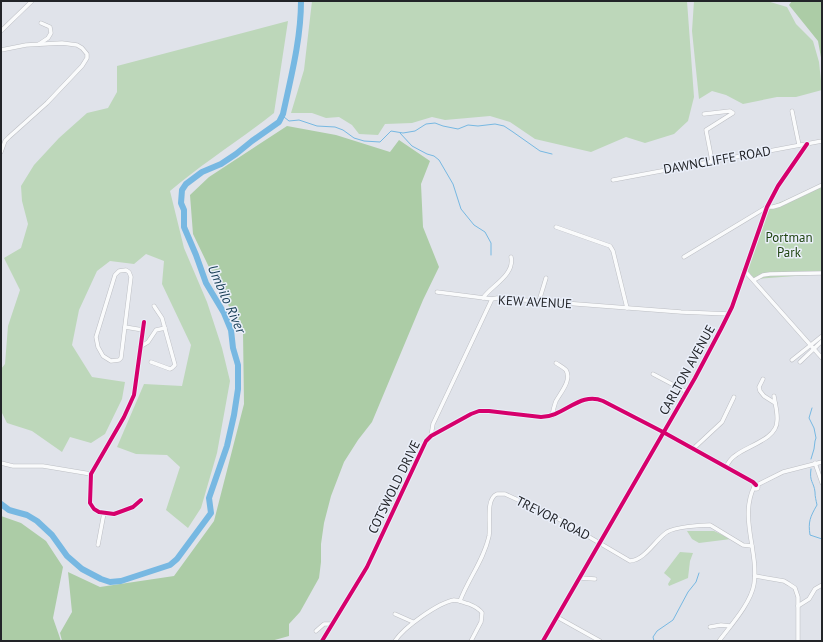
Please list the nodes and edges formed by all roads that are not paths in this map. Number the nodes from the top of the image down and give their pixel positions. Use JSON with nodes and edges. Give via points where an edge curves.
{"nodes":[{"id":1,"x":32,"y":1,"type":"edge"},
{"id":2,"x":41,"y":22,"type":"dead end"},
{"id":3,"x":1,"y":31,"type":"edge"},
{"id":4,"x":38,"y":44,"type":"junction"},
{"id":5,"x":1,"y":50,"type":"edge"},
{"id":6,"x":792,"y":111,"type":"dead end"},
{"id":7,"x":704,"y":114,"type":"dead end"},
{"id":8,"x":822,"y":141,"type":"edge"},
{"id":9,"x":808,"y":144,"type":"junction"},
{"id":10,"x":799,"y":145,"type":"junction"},
{"id":11,"x":1,"y":152,"type":"edge"},
{"id":12,"x":712,"y":162,"type":"junction"},
{"id":13,"x":613,"y":180,"type":"dead end"},
{"id":14,"x":822,"y":185,"type":"edge"},
{"id":15,"x":767,"y":207,"type":"junction"},
{"id":16,"x":556,"y":227,"type":"dead end"},
{"id":17,"x":511,"y":256,"type":"dead end"},
{"id":18,"x":684,"y":257,"type":"dead end"},
{"id":19,"x":744,"y":270,"type":"junction"},
{"id":20,"x":822,"y":273,"type":"edge"},
{"id":21,"x":546,"y":278,"type":"dead end"},
{"id":22,"x":754,"y":280,"type":"junction"},
{"id":23,"x":437,"y":292,"type":"dead end"},
{"id":24,"x":483,"y":298,"type":"junction"},
{"id":25,"x":492,"y":299,"type":"junction"},
{"id":26,"x":539,"y":301,"type":"junction"},
{"id":27,"x":154,"y":306,"type":"dead end"},
{"id":28,"x":627,"y":308,"type":"junction"},
{"id":29,"x":729,"y":314,"type":"junction"},
{"id":30,"x":144,"y":322,"type":"dead end"},
{"id":31,"x":125,"y":327,"type":"junction"},
{"id":32,"x":165,"y":328,"type":"junction"},
{"id":33,"x":143,"y":330,"type":"junction"},
{"id":34,"x":822,"y":336,"type":"edge"},
{"id":35,"x":822,"y":341,"type":"edge"},
{"id":36,"x":810,"y":345,"type":"junction"},
{"id":37,"x":140,"y":347,"type":"junction"},
{"id":38,"x":814,"y":349,"type":"junction"},
{"id":39,"x":822,"y":358,"type":"edge"},
{"id":40,"x":792,"y":360,"type":"dead end"},
{"id":41,"x":151,"y":362,"type":"dead end"},
{"id":42,"x":800,"y":362,"type":"dead end"},
{"id":43,"x":556,"y":363,"type":"dead end"},
{"id":44,"x":653,"y":374,"type":"dead end"},
{"id":45,"x":763,"y":379,"type":"dead end"},
{"id":46,"x":687,"y":392,"type":"junction"},
{"id":47,"x":774,"y":396,"type":"dead end"},
{"id":48,"x":734,"y":397,"type":"dead end"},
{"id":49,"x":775,"y":403,"type":"junction"},
{"id":50,"x":552,"y":416,"type":"junction"},
{"id":51,"x":663,"y":432,"type":"junction"},
{"id":52,"x":431,"y":436,"type":"junction"},
{"id":53,"x":694,"y":449,"type":"junction"},
{"id":54,"x":822,"y":462,"type":"edge"},
{"id":55,"x":1,"y":463,"type":"edge"},
{"id":56,"x":815,"y":463,"type":"junction"},
{"id":57,"x":726,"y":467,"type":"junction"},
{"id":58,"x":91,"y":474,"type":"junction"},
{"id":59,"x":822,"y":483,"type":"edge"},
{"id":60,"x":756,"y":487,"type":"junction"},
{"id":61,"x":141,"y":500,"type":"dead end"},
{"id":62,"x":104,"y":513,"type":"junction"},
{"id":63,"x":600,"y":542,"type":"junction"},
{"id":64,"x":98,"y":545,"type":"dead end"},
{"id":65,"x":752,"y":546,"type":"junction"},
{"id":66,"x":755,"y":576,"type":"junction"},
{"id":67,"x":580,"y":578,"type":"junction"},
{"id":68,"x":595,"y":579,"type":"dead end"},
{"id":69,"x":822,"y":585,"type":"edge"},
{"id":70,"x":460,"y":601,"type":"junction"},
{"id":71,"x":798,"y":606,"type":"junction"},
{"id":72,"x":394,"y":614,"type":"dead end"},
{"id":73,"x":557,"y":617,"type":"junction"},
{"id":74,"x":414,"y":622,"type":"junction"},
{"id":75,"x":332,"y":624,"type":"junction"},
{"id":76,"x":730,"y":626,"type":"junction"},
{"id":77,"x":710,"y":627,"type":"dead end"},
{"id":78,"x":316,"y":630,"type":"dead end"},
{"id":79,"x":322,"y":641,"type":"edge"},
{"id":80,"x":395,"y":641,"type":"edge"},
{"id":81,"x":471,"y":641,"type":"edge"},
{"id":82,"x":543,"y":641,"type":"edge"},
{"id":83,"x":600,"y":641,"type":"edge"},
{"id":84,"x":719,"y":641,"type":"edge"},
{"id":85,"x":798,"y":641,"type":"edge"}],
"edges":[{"from":1,"to":3,"type":"street"},
{"from":2,"to":4,"type":"street","via":[[50,28],[51,33]]},
{"from":4,"to":5,"type":"street"},
{"from":4,"to":11,"type":"street","via":[[77,45],[85,51],[87,58],[47,103],[5,141]]},
{"from":6,"to":10,"type":"street"},
{"from":7,"to":12,"type":"street","via":[[730,111],[733,113],[706,130]]},
{"from":8,"to":9,"type":"street","name":"DAWNCLIFFE ROAD"},
{"from":9,"to":10,"type":"street","name":"DAWNCLIFFE ROAD"},
{"from":9,"to":15,"type":"street","name":"CARLTON AVENUE","via":[[778,186]]},
{"from":10,"to":12,"type":"street","name":"DAWNCLIFFE ROAD"},
{"from":12,"to":13,"type":"street","name":"DAWNCLIFFE ROAD"},
{"from":14,"to":15,"type":"street","via":[[780,205]]},
{"from":15,"to":18,"type":"street"},
{"from":15,"to":19,"type":"street","name":"CARLTON AVENUE"},
{"from":16,"to":28,"type":"street","via":[[610,246]]},
{"from":17,"to":24,"type":"street","via":[[507,273]]},
{"from":19,"to":22,"type":"street"},
{"from":19,"to":29,"type":"street","name":"CARLTON AVENUE"},
{"from":20,"to":22,"type":"street","via":[[770,274]]},
{"from":21,"to":26,"type":"street"},
{"from":22,"to":36,"type":"street"},
{"from":23,"to":24,"type":"street"},
{"from":24,"to":25,"type":"street"},
{"from":25,"to":26,"type":"street","name":"KEW AVENUE"},
{"from":25,"to":52,"type":"street","name":"KEW AVENUE","via":[[433,424]]},
{"from":26,"to":28,"type":"street","name":"KEW AVENUE"},
{"from":27,"to":32,"type":"street"},
{"from":28,"to":29,"type":"street","name":"KEW AVENUE"},
{"from":29,"to":46,"type":"street","name":"CARLTON AVENUE"},
{"from":30,"to":33,"type":"street"},
{"from":31,"to":31,"type":"street","via":[[131,277],[126,270],[115,275],[96,332],[98,347],[107,359],[114,361],[121,358]]},
{"from":31,"to":33,"type":"street"},
{"from":32,"to":37,"type":"street","via":[[154,332],[148,342]]},
{"from":32,"to":41,"type":"street","via":[[175,365],[170,369]]},
{"from":33,"to":37,"type":"street"},
{"from":34,"to":36,"type":"street"},
{"from":35,"to":38,"type":"street"},
{"from":36,"to":38,"type":"street"},
{"from":36,"to":40,"type":"street"},
{"from":37,"to":58,"type":"street","via":[[132,399]]},
{"from":38,"to":39,"type":"street"},
{"from":38,"to":42,"type":"street"},
{"from":43,"to":50,"type":"street","via":[[564,368],[568,377]]},
{"from":44,"to":46,"type":"street"},
{"from":45,"to":49,"type":"street","via":[[759,390]]},
{"from":46,"to":51,"type":"street","name":"CARLTON AVENUE"},
{"from":47,"to":49,"type":"street"},
{"from":48,"to":53,"type":"street","via":[[722,422]]},
{"from":49,"to":57,"type":"street","via":[[778,420],[774,430],[758,443],[736,454]]},
{"from":50,"to":51,"type":"street","name":"COTSWOLD DRIVE","via":[[578,402],[595,398]]},
{"from":50,"to":52,"type":"street","name":"COTSWOLD DRIVE","via":[[541,418],[489,410],[479,411]]},
{"from":51,"to":53,"type":"street","name":"COTSWOLD DRIVE"},
{"from":51,"to":63,"type":"street","name":"CARLTON AVENUE"},
{"from":52,"to":75,"type":"street","name":"COTSWOLD DRIVE","via":[[420,453],[367,567]]},
{"from":53,"to":57,"type":"street","name":"COTSWOLD DRIVE"},
{"from":54,"to":56,"type":"street"},
{"from":55,"to":58,"type":"street","via":[[13,466],[43,466]]},
{"from":56,"to":59,"type":"street"},
{"from":56,"to":60,"type":"street","via":[[790,469]]},
{"from":57,"to":60,"type":"street","name":"COTSWOLD DRIVE"},
{"from":58,"to":62,"type":"street","via":[[91,506]]},
{"from":60,"to":65,"type":"street","via":[[748,513]]},
{"from":61,"to":62,"type":"street","via":[[126,511]]},
{"from":62,"to":64,"type":"street"},
{"from":63,"to":65,"type":"street","name":"TREVOR ROAD","via":[[624,558],[634,561],[666,532],[710,525],[743,545]]},
{"from":63,"to":67,"type":"street","name":"CARLTON AVENUE"},
{"from":63,"to":70,"type":"street","name":"TREVOR ROAD","via":[[557,518],[505,494],[497,494],[490,501],[487,544]]},
{"from":65,"to":66,"type":"street"},
{"from":66,"to":71,"type":"street","via":[[790,584],[797,592]]},
{"from":66,"to":76,"type":"street","via":[[750,598]]},
{"from":67,"to":68,"type":"street"},
{"from":67,"to":73,"type":"street","name":"CARLTON AVENUE"},
{"from":69,"to":71,"type":"street"},
{"from":70,"to":74,"type":"street","via":[[453,600]]},
{"from":70,"to":81,"type":"street","via":[[474,606],[482,613],[481,622]]},
{"from":71,"to":85,"type":"street"},
{"from":72,"to":74,"type":"street"},
{"from":73,"to":82,"type":"street","name":"CARLTON AVENUE"},
{"from":73,"to":83,"type":"street"},
{"from":74,"to":80,"type":"street"},
{"from":75,"to":78,"type":"street","via":[[324,624]]},
{"from":75,"to":79,"type":"street","name":"COTSWOLD DRIVE"},
{"from":76,"to":77,"type":"street"},
{"from":76,"to":84,"type":"street"}]}
